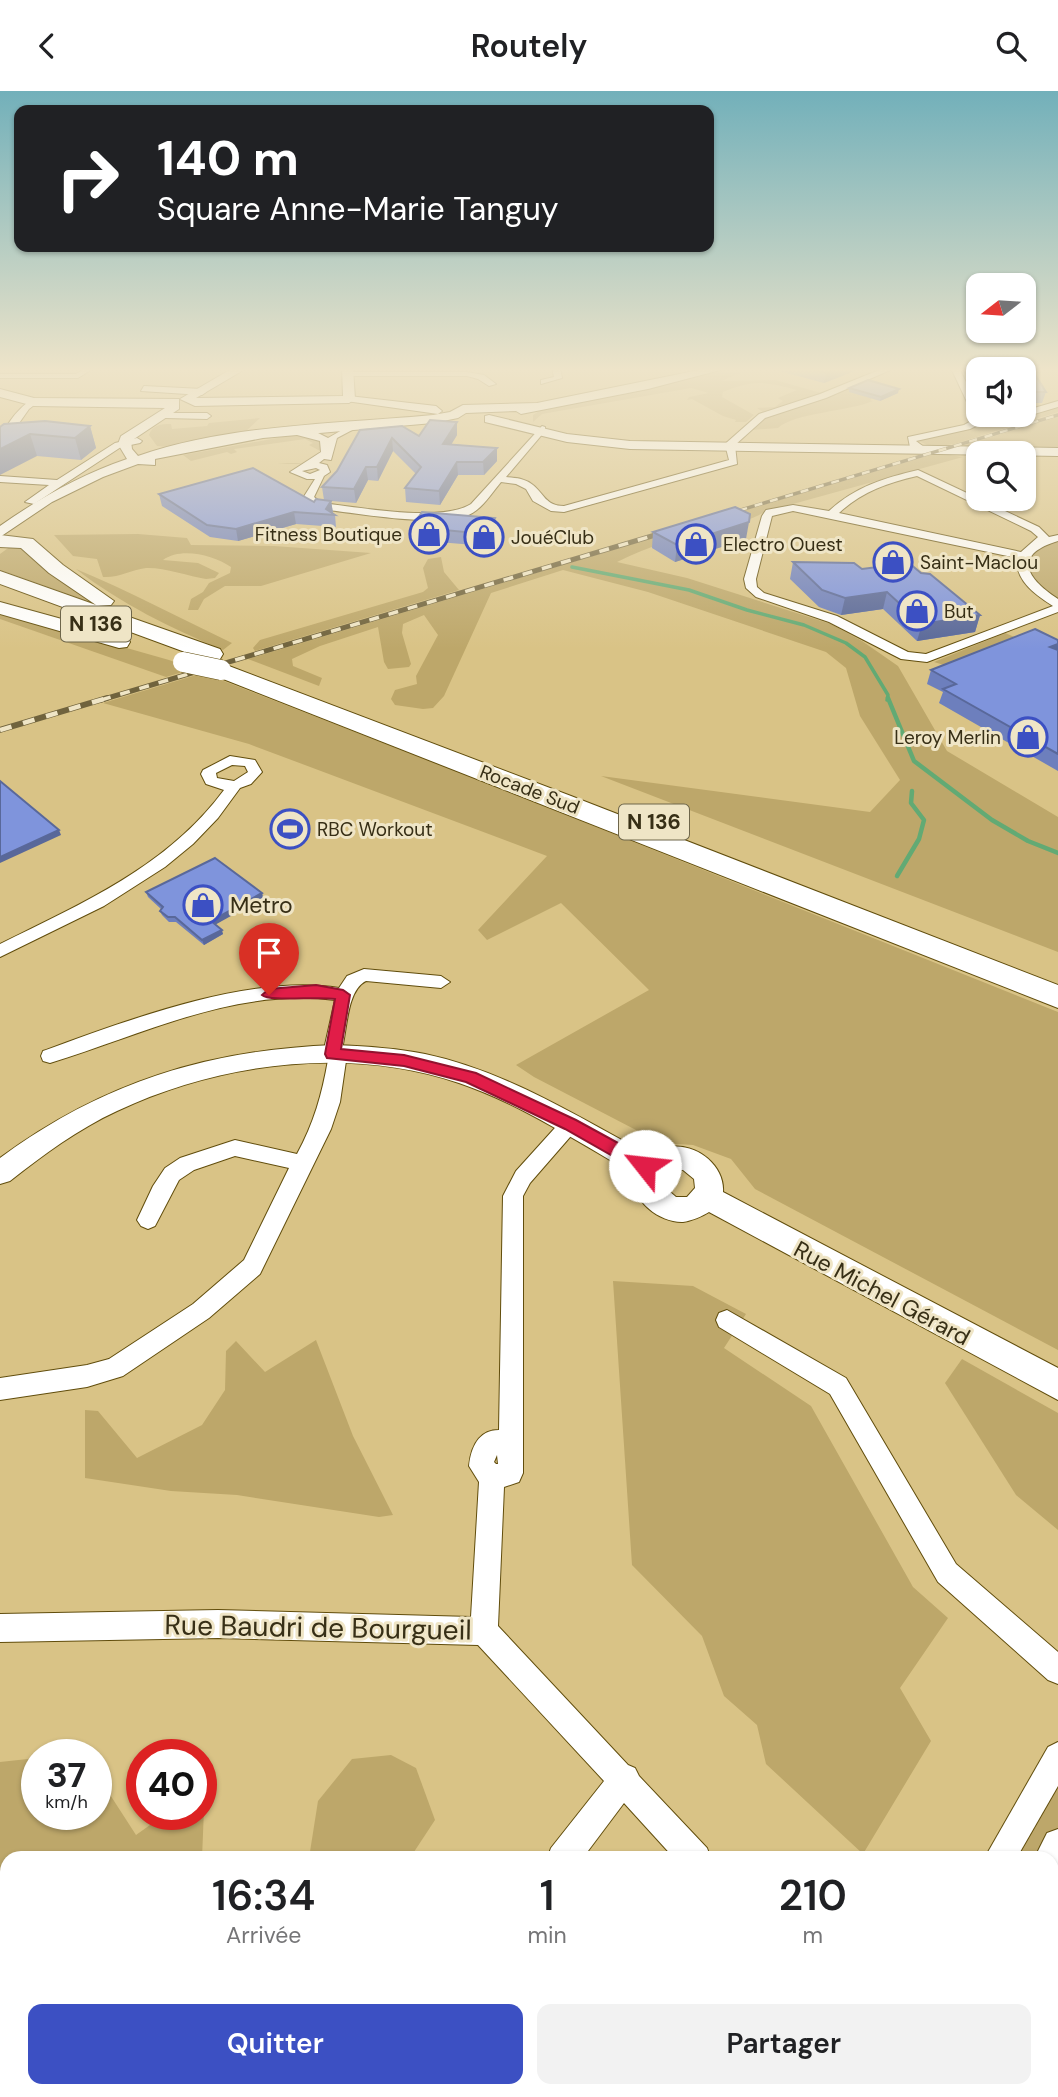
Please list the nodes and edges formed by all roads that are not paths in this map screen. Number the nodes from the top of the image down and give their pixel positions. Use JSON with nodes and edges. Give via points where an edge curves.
{"nodes":[{"id":1,"x":95,"y":462,"type":"edge"},
{"id":2,"x":133,"y":462,"type":"edge"},
{"id":3,"x":145,"y":462,"type":"edge"},
{"id":4,"x":321,"y":462,"type":"edge"},
{"id":5,"x":323,"y":462,"type":"edge"},
{"id":6,"x":513,"y":462,"type":"edge"},
{"id":7,"x":734,"y":462,"type":"edge"},
{"id":8,"x":317,"y":469,"type":"junction"},
{"id":9,"x":0,"y":479,"type":"edge"},
{"id":10,"x":499,"y":479,"type":"junction"},
{"id":11,"x":59,"y":482,"type":"junction"},
{"id":12,"x":314,"y":486,"type":"junction"},
{"id":13,"x":831,"y":515,"type":"junction"},
{"id":14,"x":10,"y":528,"type":"edge"},
{"id":15,"x":1035,"y":529,"type":"junction"},
{"id":16,"x":1058,"y":536,"type":"edge"},
{"id":17,"x":1039,"y":543,"type":"junction"},
{"id":18,"x":1022,"y":556,"type":"junction"},
{"id":19,"x":0,"y":577,"type":"edge"},
{"id":20,"x":0,"y":588,"type":"edge"},
{"id":21,"x":1058,"y":606,"type":"edge"},
{"id":22,"x":0,"y":608,"type":"edge"},
{"id":23,"x":146,"y":629,"type":"junction"},
{"id":24,"x":214,"y":664,"type":"junction"},
{"id":25,"x":235,"y":785,"type":"dead end"},
{"id":26,"x":0,"y":951,"type":"edge"},
{"id":27,"x":1058,"y":979,"type":"edge"},
{"id":28,"x":441,"y":982,"type":"dead end"},
{"id":29,"x":343,"y":995,"type":"junction"},
{"id":30,"x":1058,"y":997,"type":"edge"},
{"id":31,"x":335,"y":1054,"type":"junction"},
{"id":32,"x":50,"y":1056,"type":"dead end"},
{"id":33,"x":570,"y":1124,"type":"junction"},
{"id":34,"x":45,"y":1139,"type":"junction"},
{"id":35,"x":302,"y":1163,"type":"junction"},
{"id":36,"x":650,"y":1169,"type":"junction"},
{"id":37,"x":0,"y":1173,"type":"edge"},
{"id":38,"x":0,"y":1178,"type":"edge"},
{"id":39,"x":706,"y":1198,"type":"junction"},
{"id":40,"x":148,"y":1220,"type":"dead end"},
{"id":41,"x":727,"y":1320,"type":"dead end"},
{"id":42,"x":1058,"y":1385,"type":"edge"},
{"id":43,"x":0,"y":1389,"type":"edge"},
{"id":44,"x":0,"y":1627,"type":"edge"},
{"id":45,"x":484,"y":1631,"type":"junction"},
{"id":46,"x":1058,"y":1670,"type":"edge"},
{"id":47,"x":1058,"y":1757,"type":"edge"},
{"id":48,"x":625,"y":1778,"type":"junction"},
{"id":49,"x":568,"y":1851,"type":"edge"},
{"id":50,"x":689,"y":1851,"type":"edge"},
{"id":51,"x":1004,"y":1851,"type":"edge"}],
"edges":[{"from":1,"to":11,"type":"street"},
{"from":2,"to":14,"type":"street","via":[[68,487]]},
{"from":3,"to":14,"type":"street","via":[[76,491]]},
{"from":4,"to":8,"type":"street"},
{"from":5,"to":8,"type":"street"},
{"from":6,"to":10,"type":"street"},
{"from":7,"to":10,"type":"street","via":[[564,509],[537,499],[530,487],[518,481]]},
{"from":8,"to":12,"type":"street","via":[[320,478]]},
{"from":8,"to":12,"type":"street","via":[[296,471]]},
{"from":9,"to":11,"type":"street"},
{"from":10,"to":12,"type":"street","via":[[470,510],[443,517],[323,507],[309,500]]},
{"from":11,"to":14,"type":"street"},
{"from":13,"to":15,"type":"street","via":[[850,497],[888,479],[918,473]]},
{"from":13,"to":18,"type":"street"},
{"from":13,"to":21,"type":"street","via":[[793,508],[770,512],[750,579],[752,588],[760,595],[833,618],[905,656],[927,658]]},
{"from":14,"to":23,"type":"highway","via":[[69,577]]},
{"from":15,"to":16,"type":"street"},
{"from":15,"to":17,"type":"street","via":[[1044,537]]},
{"from":16,"to":17,"type":"street"},
{"from":17,"to":18,"type":"street"},
{"from":18,"to":21,"type":"street","via":[[1024,577]]},
{"from":19,"to":23,"type":"highway","name":"Rocade Sud","number":"N 136"},
{"from":20,"to":24,"type":"highway","name":"Rocade Sud","number":"N 136"},
{"from":22,"to":24,"type":"highway"},
{"from":23,"to":24,"type":"highway","name":"Rocade Sud","number":"N 136"},
{"from":24,"to":27,"type":"highway","name":"Rocade Sud","number":"N 136"},
{"from":24,"to":30,"type":"highway","name":"Rocade Sud","number":"N 136"},
{"from":25,"to":26,"type":"street","via":[[195,834],[143,876]]},
{"from":28,"to":29,"type":"street","via":[[364,975]]},
{"from":29,"to":31,"type":"street"},
{"from":29,"to":32,"type":"street","via":[[316,991],[209,1004],[127,1027]]},
{"from":31,"to":33,"type":"street","via":[[448,1070]]},
{"from":31,"to":34,"type":"street","via":[[270,1058],[196,1072],[107,1104]]},
{"from":31,"to":35,"type":"street","via":[[330,1103]]},
{"from":33,"to":36,"type":"street"},
{"from":33,"to":45,"type":"street","name":"Rue Baudri de Bourgueil","via":[[523,1177],[513,1196],[510,1473],[492,1478]]},
{"from":34,"to":37,"type":"street"},
{"from":34,"to":38,"type":"street"},
{"from":35,"to":40,"type":"street","via":[[235,1148],[187,1164],[172,1174]]},
{"from":35,"to":43,"type":"street","via":[[252,1268],[201,1311],[115,1368]]},
{"from":36,"to":39,"type":"street","via":[[649,1191],[663,1205],[691,1208]]},
{"from":36,"to":39,"type":"street","via":[[671,1158],[699,1165],[708,1176]]},
{"from":39,"to":42,"type":"street","name":"Rue Michel Gérard"},
{"from":41,"to":46,"type":"street","via":[[838,1385],[947,1573]]},
{"from":44,"to":45,"type":"street","name":"Rue Baudri de Bourgueil","via":[[218,1624]]},
{"from":45,"to":48,"type":"street"},
{"from":47,"to":51,"type":"street"},
{"from":48,"to":49,"type":"street"},
{"from":48,"to":50,"type":"street"}]}
